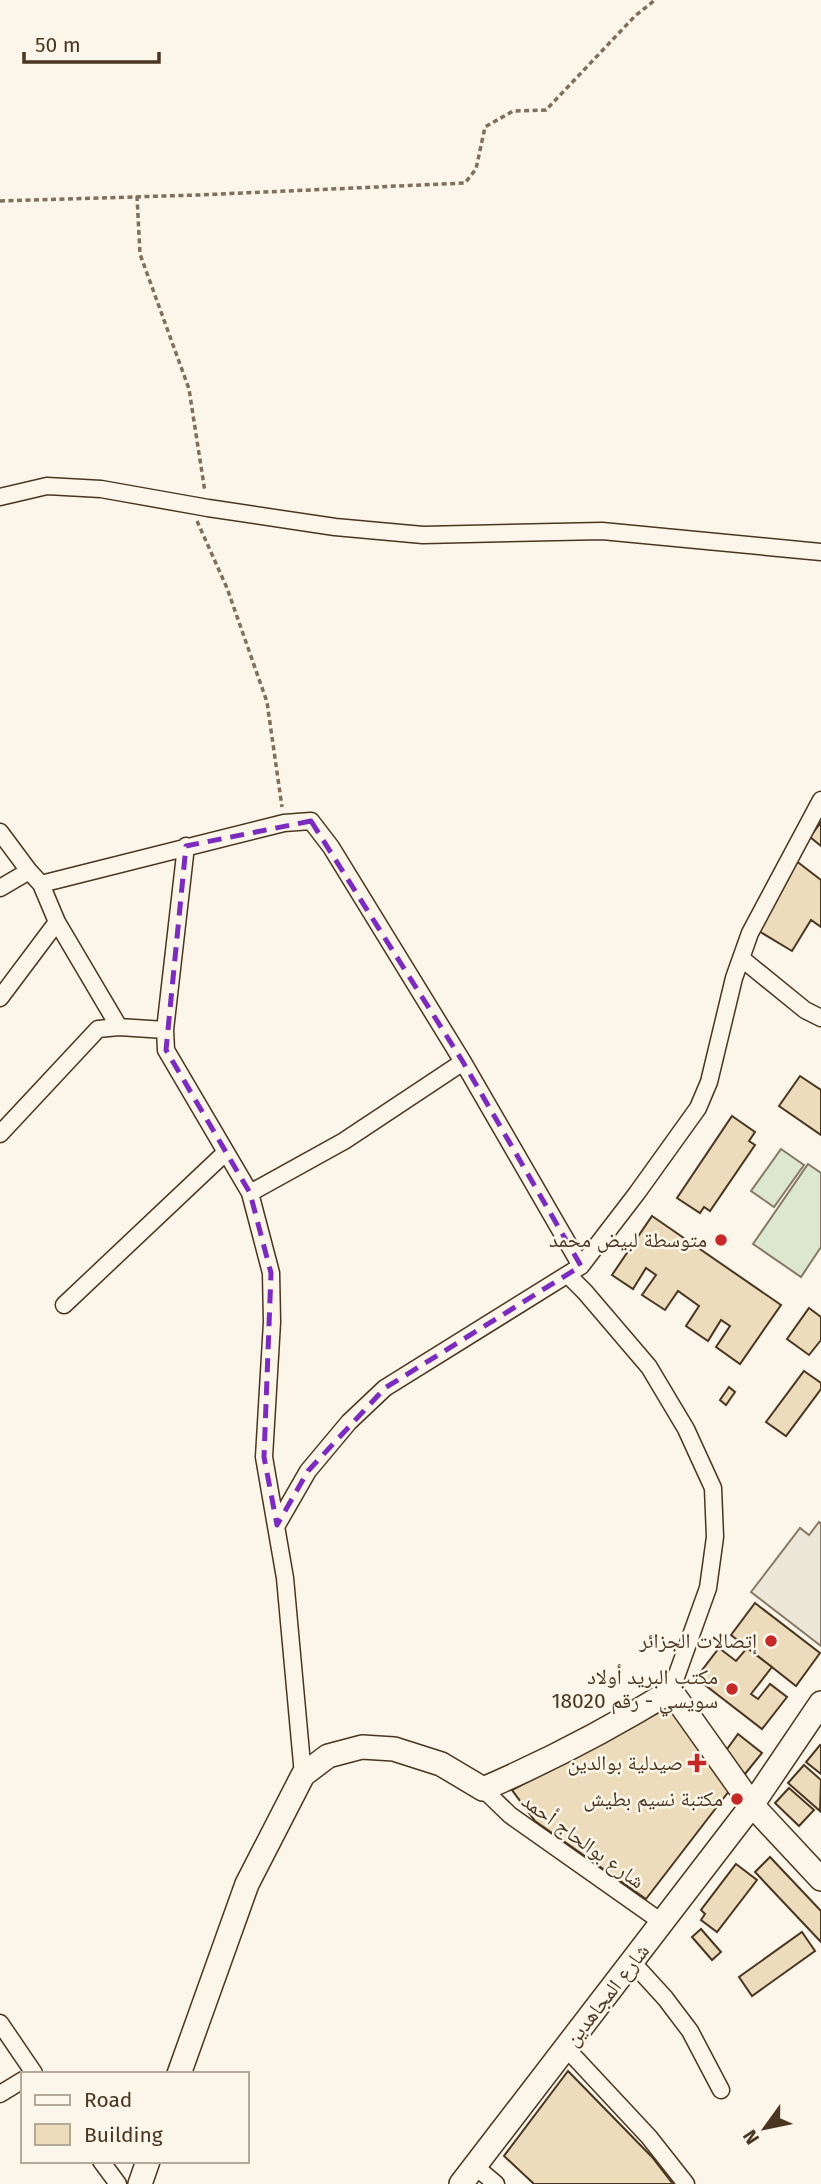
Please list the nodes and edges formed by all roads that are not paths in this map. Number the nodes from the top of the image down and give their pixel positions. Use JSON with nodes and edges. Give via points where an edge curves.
{"nodes":[{"id":1,"x":0,"y":497,"type":"edge"},
{"id":2,"x":821,"y":552,"type":"edge"},
{"id":3,"x":821,"y":800,"type":"edge"},
{"id":4,"x":0,"y":832,"type":"edge"},
{"id":5,"x":186,"y":846,"type":"junction"},
{"id":6,"x":29,"y":871,"type":"junction"},
{"id":7,"x":41,"y":884,"type":"junction"},
{"id":8,"x":0,"y":888,"type":"edge"},
{"id":9,"x":57,"y":922,"type":"junction"},
{"id":10,"x":741,"y":958,"type":"junction"},
{"id":11,"x":0,"y":998,"type":"edge"},
{"id":12,"x":821,"y":1018,"type":"edge"},
{"id":13,"x":119,"y":1027,"type":"junction"},
{"id":14,"x":165,"y":1030,"type":"junction"},
{"id":15,"x":463,"y":1062,"type":"junction"},
{"id":16,"x":0,"y":1134,"type":"edge"},
{"id":17,"x":226,"y":1152,"type":"junction"},
{"id":18,"x":250,"y":1193,"type":"junction"},
{"id":19,"x":574,"y":1270,"type":"junction"},
{"id":20,"x":64,"y":1305,"type":"dead end"},
{"id":21,"x":277,"y":1525,"type":"junction"},
{"id":22,"x":671,"y":1691,"type":"junction"},
{"id":23,"x":821,"y":1703,"type":"edge"},
{"id":24,"x":303,"y":1775,"type":"junction"},
{"id":25,"x":483,"y":1788,"type":"junction"},
{"id":26,"x":752,"y":1805,"type":"junction"},
{"id":27,"x":821,"y":1879,"type":"edge"},
{"id":28,"x":663,"y":1923,"type":"junction"},
{"id":29,"x":633,"y":1963,"type":"junction"},
{"id":30,"x":0,"y":2023,"type":"edge"},
{"id":31,"x":566,"y":2048,"type":"junction"},
{"id":32,"x":29,"y":2072,"type":"edge"},
{"id":33,"x":181,"y":2072,"type":"edge"},
{"id":34,"x":21,"y":2081,"type":"edge"},
{"id":35,"x":721,"y":2090,"type":"dead end"},
{"id":36,"x":0,"y":2094,"type":"edge"},
{"id":37,"x":102,"y":2163,"type":"edge"},
{"id":38,"x":147,"y":2163,"type":"edge"},
{"id":39,"x":468,"y":2176,"type":"edge"},
{"id":40,"x":118,"y":2184,"type":"edge"},
{"id":41,"x":140,"y":2184,"type":"edge"},
{"id":42,"x":496,"y":2184,"type":"edge"},
{"id":43,"x":686,"y":2184,"type":"edge"}],
"edges":[{"from":1,"to":2,"type":"street","via":[[47,486],[101,489],[335,527],[423,535],[603,531]]},
{"from":3,"to":10,"type":"street"},
{"from":4,"to":6,"type":"street"},
{"from":5,"to":7,"type":"street"},
{"from":5,"to":14,"type":"street"},
{"from":5,"to":15,"type":"street","via":[[311,821]]},
{"from":6,"to":7,"type":"street"},
{"from":6,"to":8,"type":"street"},
{"from":7,"to":9,"type":"street"},
{"from":9,"to":11,"type":"street"},
{"from":9,"to":13,"type":"street"},
{"from":10,"to":12,"type":"street","via":[[804,1010]]},
{"from":10,"to":19,"type":"street","via":[[698,1108]]},
{"from":13,"to":14,"type":"street"},
{"from":13,"to":16,"type":"street","via":[[98,1029]]},
{"from":14,"to":17,"type":"street","via":[[166,1050]]},
{"from":15,"to":18,"type":"street","via":[[344,1141]]},
{"from":15,"to":19,"type":"street"},
{"from":17,"to":18,"type":"street"},
{"from":17,"to":20,"type":"street"},
{"from":18,"to":21,"type":"street","via":[[271,1273],[264,1457]]},
{"from":19,"to":21,"type":"street","via":[[385,1388],[308,1471]]},
{"from":19,"to":22,"type":"street","via":[[585,1292],[649,1367],[686,1429],[713,1488],[715,1537],[708,1588]]},
{"from":21,"to":24,"type":"street"},
{"from":22,"to":25,"type":"main road","via":[[526,1770]]},
{"from":22,"to":26,"type":"main road"},
{"from":23,"to":26,"type":"main road","name":"شارع المجاهدين"},
{"from":24,"to":25,"type":"main road","via":[[328,1756],[362,1746],[394,1749],[441,1764]]},
{"from":24,"to":33,"type":"main road","via":[[247,1884]]},
{"from":25,"to":28,"type":"street","name":"شارع بوالحاج أحمد","via":[[510,1815]]},
{"from":26,"to":27,"type":"main road"},
{"from":26,"to":28,"type":"main road","name":"شارع المجاهدين"},
{"from":28,"to":29,"type":"main road","name":"شارع المجاهدين"},
{"from":29,"to":31,"type":"main road","name":"شارع المجاهدين"},
{"from":29,"to":35,"type":"street","via":[[690,2031]]},
{"from":30,"to":32,"type":"street"},
{"from":31,"to":39,"type":"main road","name":"شارع المجاهدين"},
{"from":31,"to":43,"type":"street"},
{"from":34,"to":36,"type":"street"},
{"from":37,"to":40,"type":"street"},
{"from":38,"to":41,"type":"main road"},
{"from":39,"to":42,"type":"street"}]}
